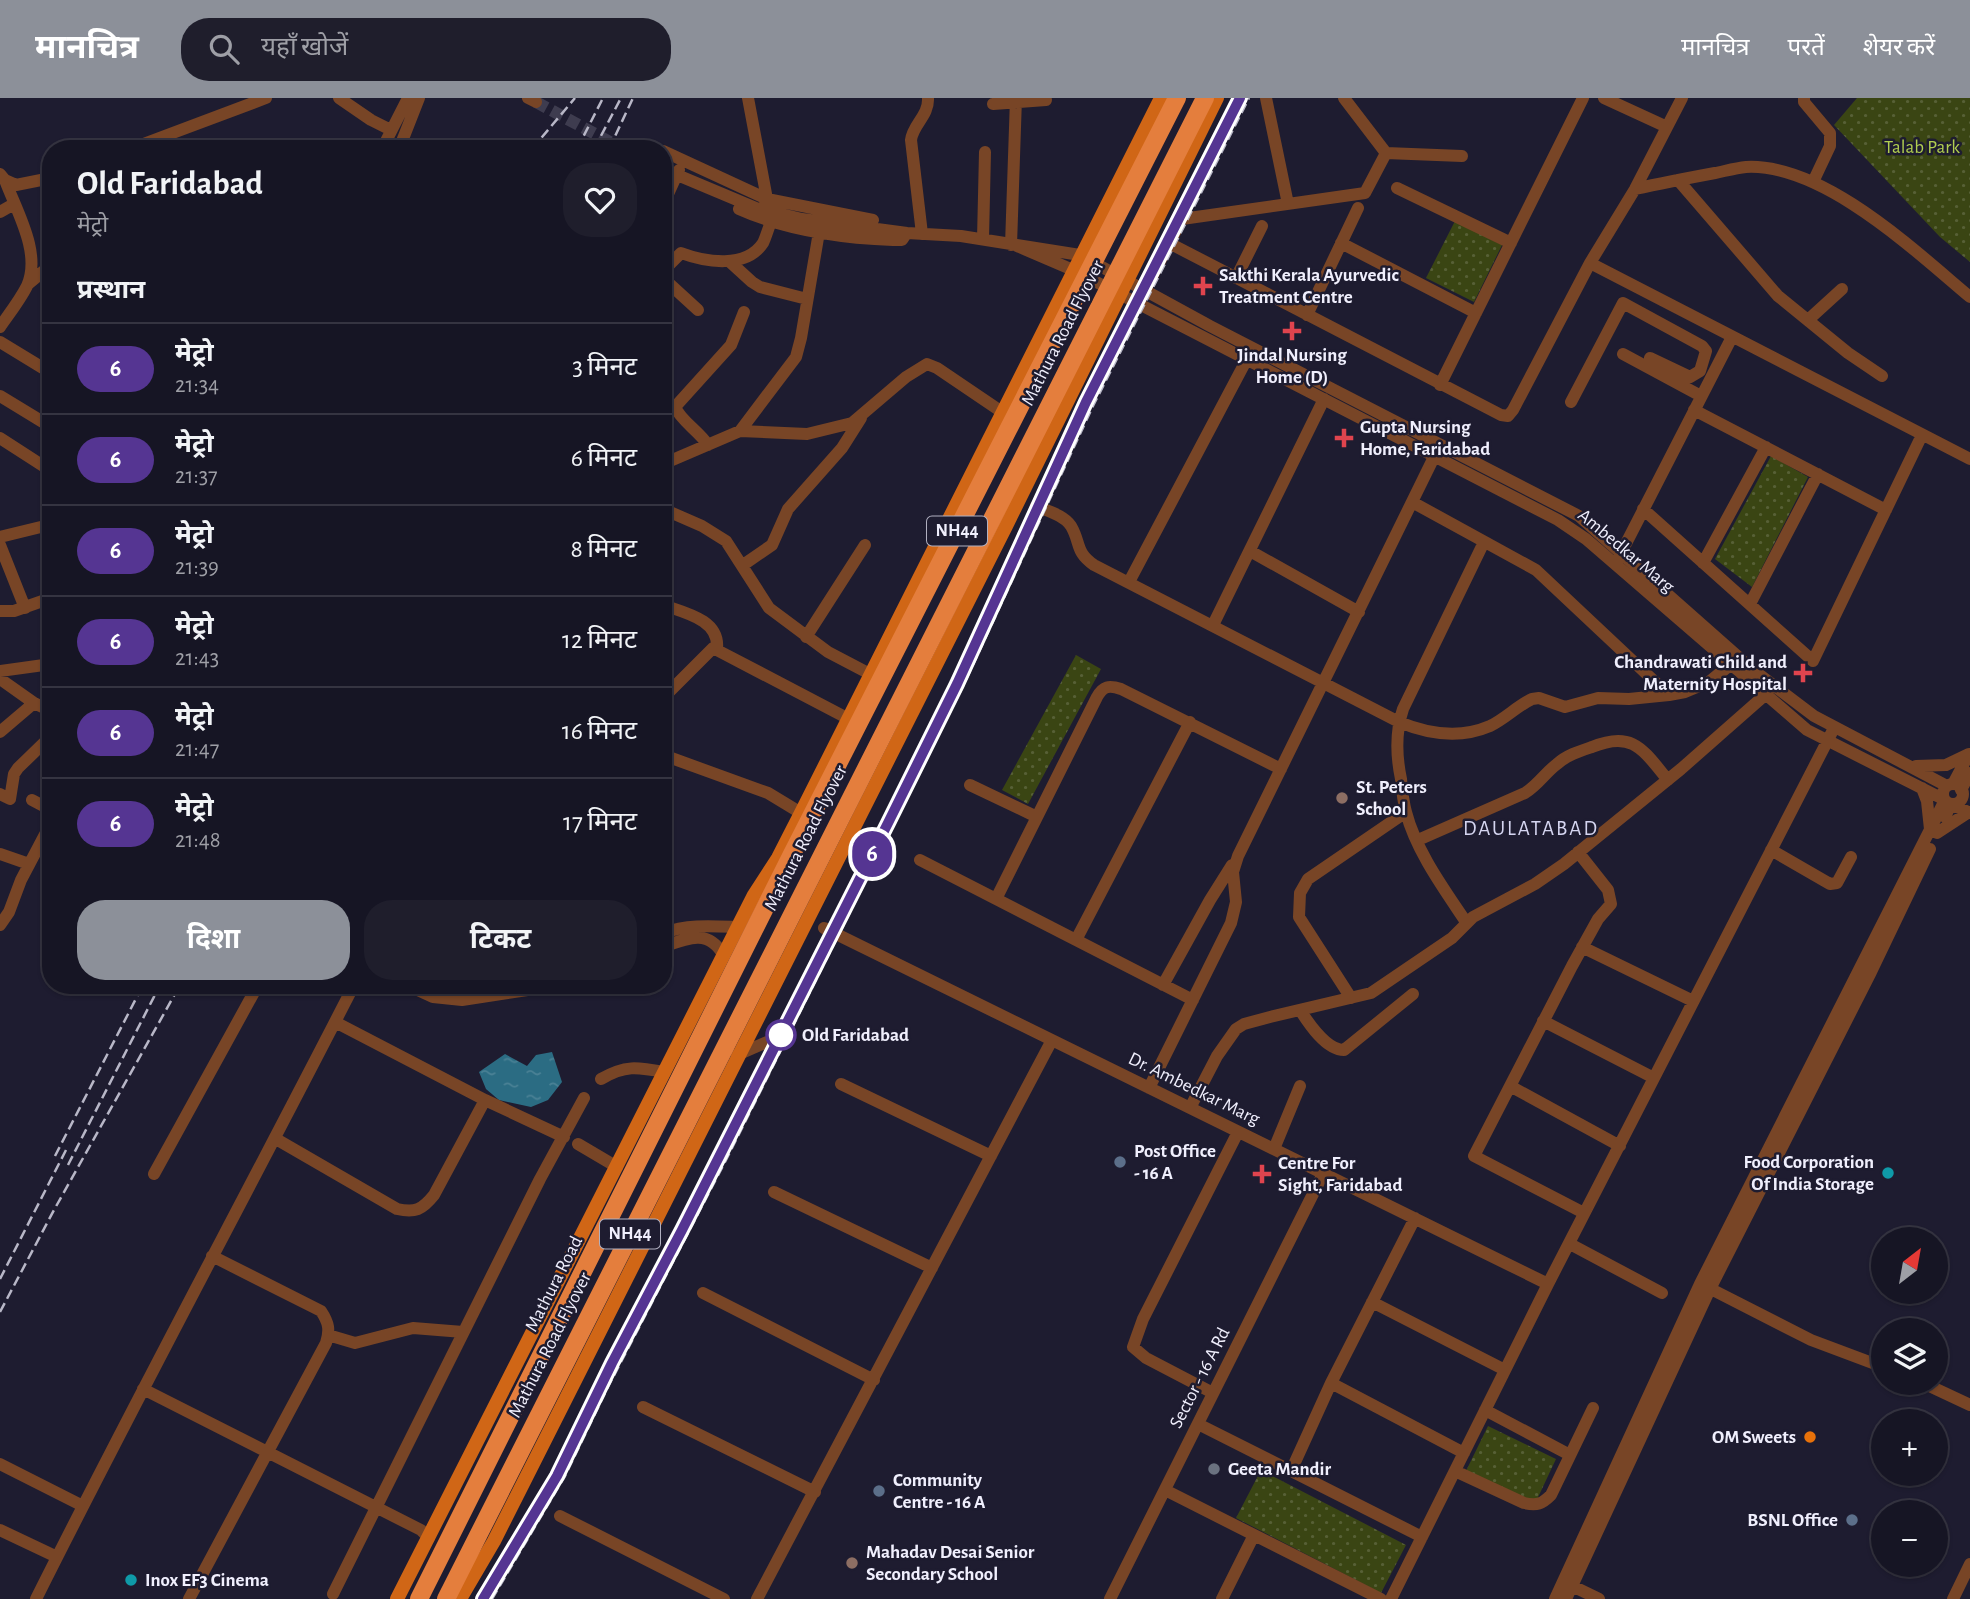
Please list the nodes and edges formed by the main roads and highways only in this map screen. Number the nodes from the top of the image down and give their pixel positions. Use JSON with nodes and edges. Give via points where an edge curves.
{"nodes":[{"id":1,"x":1161,"y":98,"type":"edge"},
{"id":2,"x":1177,"y":98,"type":"edge"},
{"id":3,"x":1205,"y":98,"type":"edge"},
{"id":4,"x":1217,"y":98,"type":"edge"},
{"id":5,"x":1177,"y":176,"type":"junction"},
{"id":6,"x":1106,"y":206,"type":"junction"},
{"id":7,"x":1150,"y":229,"type":"junction"},
{"id":8,"x":1127,"y":280,"type":"junction"},
{"id":9,"x":1030,"y":355,"type":"junction"},
{"id":10,"x":1077,"y":379,"type":"junction"},
{"id":11,"x":773,"y":866,"type":"junction"},
{"id":12,"x":745,"y":950,"type":"junction"},
{"id":13,"x":397,"y":1599,"type":"edge"},
{"id":14,"x":419,"y":1599,"type":"edge"},
{"id":15,"x":446,"y":1599,"type":"edge"},
{"id":16,"x":460,"y":1599,"type":"edge"}],
"edges":[{"from":1,"to":6,"type":"main road"},
{"from":2,"to":12,"type":"highway","name":"Mathura Road Flyover","number":"NH44"},
{"from":3,"to":15,"type":"highway","name":"Mathura Road Flyover","number":"NH44"},
{"from":4,"to":5,"type":"main road"},
{"from":5,"to":7,"type":"main road"},
{"from":5,"to":8,"type":"main road","via":[[1172,197]]},
{"from":6,"to":7,"type":"main road","via":[[1117,229],[1139,235]]},
{"from":6,"to":9,"type":"main road"},
{"from":7,"to":8,"type":"main road"},
{"from":8,"to":10,"type":"main road"},
{"from":9,"to":10,"type":"main road","via":[[1061,355]]},
{"from":9,"to":11,"type":"main road"},
{"from":10,"to":16,"type":"main road","via":[[494,1541]]},
{"from":11,"to":12,"type":"highway"},
{"from":11,"to":13,"type":"main road","via":[[754,895]]},
{"from":12,"to":14,"type":"highway","name":"Mathura Road","number":"NH44"}]}
